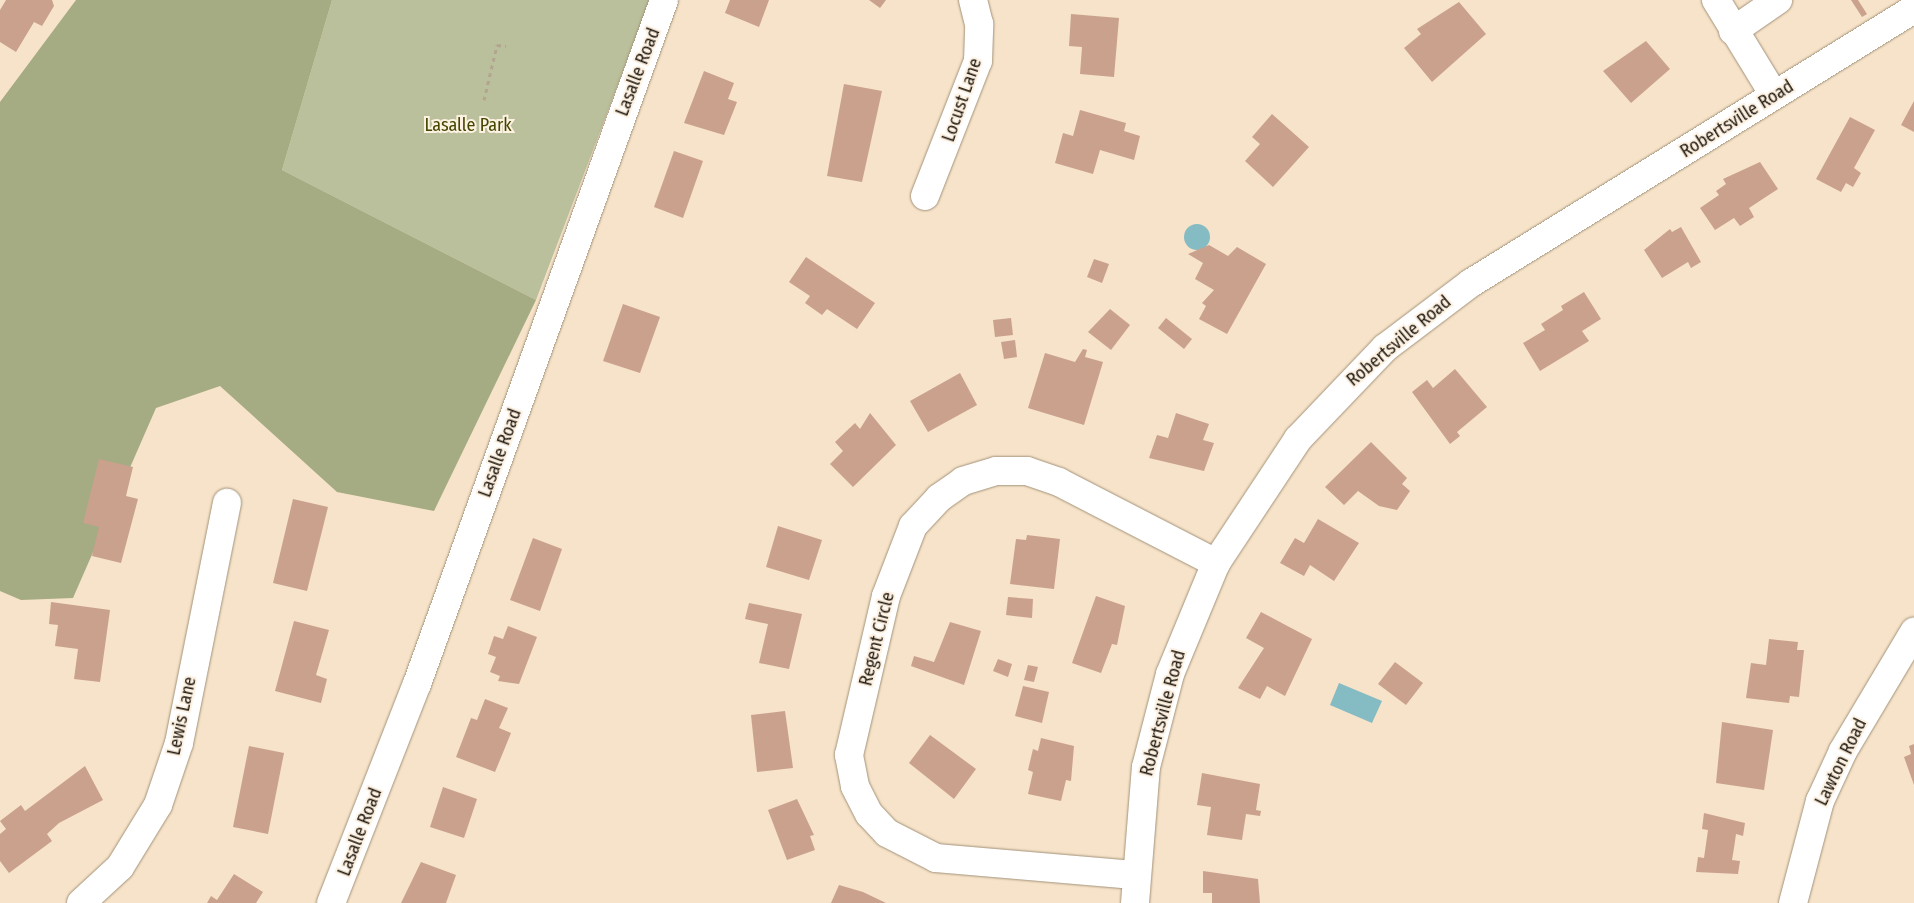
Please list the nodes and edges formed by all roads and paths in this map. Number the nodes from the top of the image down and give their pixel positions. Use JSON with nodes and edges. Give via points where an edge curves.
{"nodes":[{"id":1,"x":664,"y":0,"type":"edge"},
{"id":2,"x":973,"y":0,"type":"edge"},
{"id":3,"x":1716,"y":0,"type":"edge"},
{"id":4,"x":1778,"y":0,"type":"edge"},
{"id":5,"x":1914,"y":9,"type":"edge"},
{"id":6,"x":1732,"y":31,"type":"junction"},
{"id":7,"x":506,"y":46,"type":"dead end"},
{"id":8,"x":1774,"y":95,"type":"junction"},
{"id":9,"x":484,"y":100,"type":"dead end"},
{"id":10,"x":925,"y":196,"type":"dead end"},
{"id":11,"x":227,"y":503,"type":"dead end"},
{"id":12,"x":1216,"y":563,"type":"junction"},
{"id":13,"x":1914,"y":632,"type":"edge"},
{"id":14,"x":1134,"y":875,"type":"junction"},
{"id":15,"x":81,"y":903,"type":"edge"},
{"id":16,"x":331,"y":903,"type":"edge"},
{"id":17,"x":1135,"y":903,"type":"edge"},
{"id":18,"x":1794,"y":903,"type":"edge"}],
"edges":[{"from":1,"to":16,"type":"street","name":"Lasalle Road","via":[[417,684]]},
{"from":2,"to":10,"type":"street","name":"Locust Lane","via":[[980,24],[978,61]]},
{"from":3,"to":6,"type":"street"},
{"from":4,"to":6,"type":"street"},
{"from":5,"to":8,"type":"street","name":"Robertsville Road"},
{"from":6,"to":8,"type":"street"},
{"from":7,"to":9,"type":"path","via":[[497,45]]},
{"from":8,"to":12,"type":"street","name":"Robertsville Road","via":[[1471,283],[1385,348],[1298,439]]},
{"from":11,"to":15,"type":"street","name":"Lewis Lane","via":[[179,743],[158,805],[120,867]]},
{"from":12,"to":14,"type":"street","name":"Robertsville Road","via":[[1170,674],[1146,767]]},
{"from":12,"to":14,"type":"street","name":"Regent Circle","via":[[1059,482],[1028,471],[996,471],[963,481],[939,498],[913,526],[886,596],[849,755],[855,786],[870,814],[887,833],[936,858]]},
{"from":13,"to":18,"type":"street","name":"Lawton Road","via":[[1843,751],[1820,801]]},
{"from":14,"to":17,"type":"street","name":"Robertsville Road"}]}
